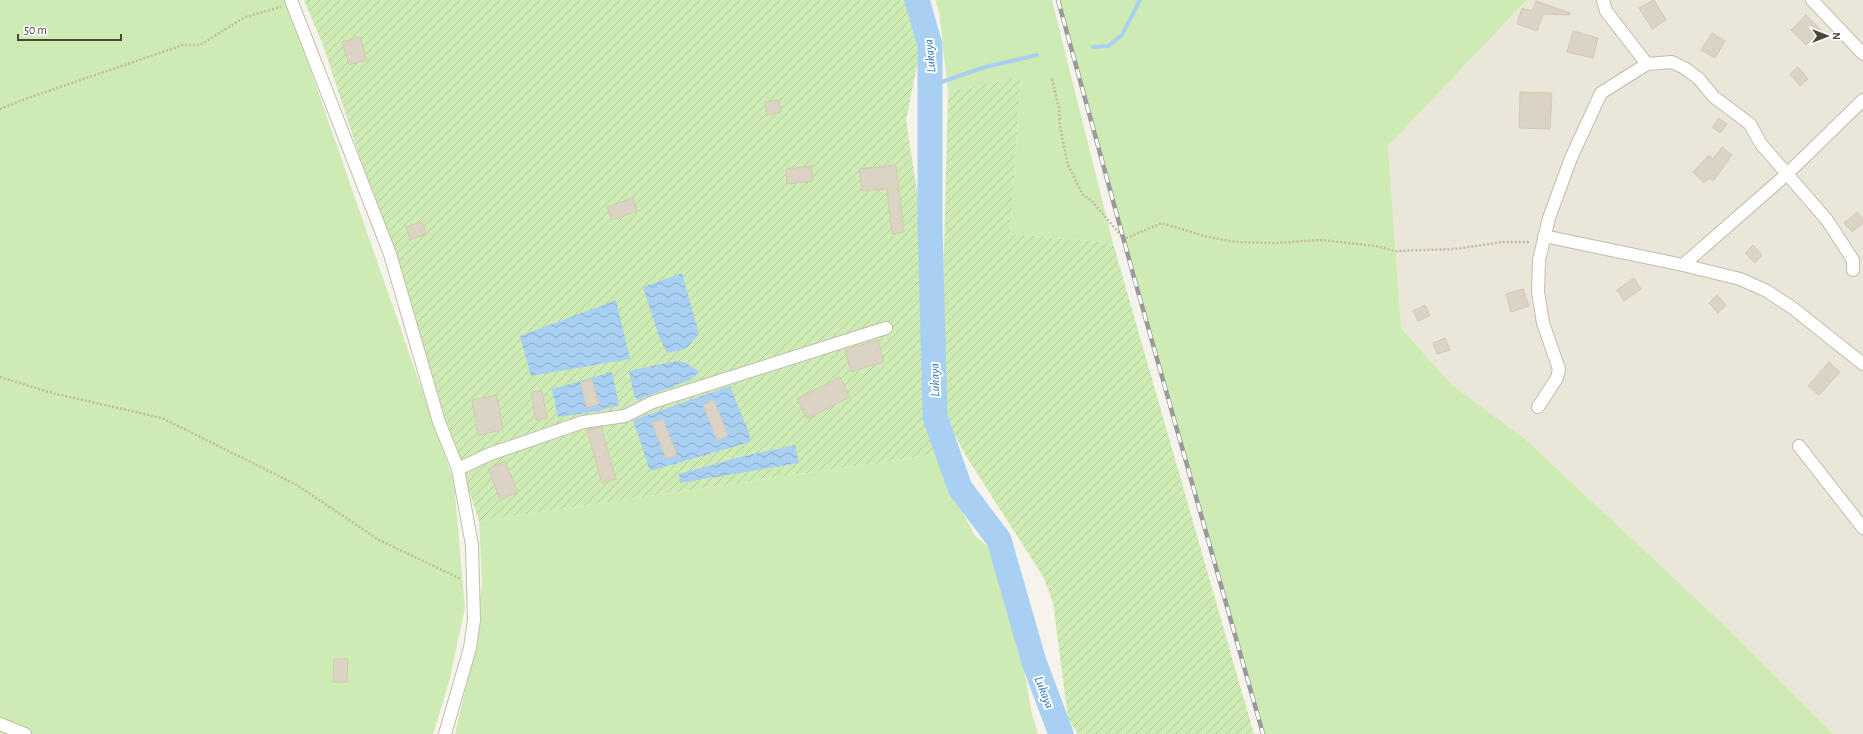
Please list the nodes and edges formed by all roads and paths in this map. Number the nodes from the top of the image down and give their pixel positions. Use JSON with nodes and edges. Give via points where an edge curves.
{"nodes":[{"id":1,"x":1603,"y":0,"type":"edge"},
{"id":2,"x":1812,"y":0,"type":"edge"},
{"id":3,"x":292,"y":2,"type":"edge"},
{"id":4,"x":1863,"y":54,"type":"edge"},
{"id":5,"x":1647,"y":64,"type":"junction"},
{"id":6,"x":1052,"y":79,"type":"dead end"},
{"id":7,"x":1863,"y":100,"type":"edge"},
{"id":8,"x":0,"y":109,"type":"edge"},
{"id":9,"x":1787,"y":174,"type":"junction"},
{"id":10,"x":1544,"y":239,"type":"junction"},
{"id":11,"x":1683,"y":265,"type":"junction"},
{"id":12,"x":1853,"y":270,"type":"dead end"},
{"id":13,"x":886,"y":328,"type":"dead end"},
{"id":14,"x":1863,"y":364,"type":"edge"},
{"id":15,"x":0,"y":377,"type":"edge"},
{"id":16,"x":1538,"y":406,"type":"dead end"},
{"id":17,"x":1799,"y":446,"type":"dead end"},
{"id":18,"x":458,"y":469,"type":"junction"},
{"id":19,"x":1863,"y":528,"type":"edge"},
{"id":20,"x":473,"y":585,"type":"junction"},
{"id":21,"x":0,"y":724,"type":"edge"},
{"id":22,"x":25,"y":734,"type":"edge"},
{"id":23,"x":445,"y":734,"type":"edge"}],
"edges":[{"from":1,"to":5,"type":"street","via":[[1606,11]]},
{"from":2,"to":4,"type":"street"},
{"from":3,"to":8,"type":"path","via":[[245,17],[200,45],[183,45]]},
{"from":3,"to":18,"type":"street","via":[[390,254],[440,422]]},
{"from":5,"to":9,"type":"street","via":[[1672,62],[1699,79],[1714,97],[1750,124],[1761,144]]},
{"from":5,"to":10,"type":"street","via":[[1601,93],[1571,158]]},
{"from":6,"to":10,"type":"path","via":[[1068,165],[1083,195],[1091,200],[1124,239],[1162,223],[1204,236],[1235,242],[1321,240],[1376,246],[1395,251],[1454,249]]},
{"from":7,"to":9,"type":"street"},
{"from":9,"to":11,"type":"street"},
{"from":9,"to":12,"type":"street","via":[[1827,220],[1853,260]]},
{"from":10,"to":11,"type":"street"},
{"from":10,"to":16,"type":"street","via":[[1539,260],[1538,292],[1543,323],[1559,369],[1557,378]]},
{"from":11,"to":14,"type":"street","via":[[1740,279],[1767,291]]},
{"from":13,"to":18,"type":"street","via":[[652,402],[625,416],[583,422],[490,454]]},
{"from":15,"to":20,"type":"path","via":[[52,393],[162,418],[295,484],[379,540]]},
{"from":17,"to":19,"type":"street"},
{"from":18,"to":20,"type":"street","via":[[472,546]]},
{"from":20,"to":23,"type":"street","via":[[474,620],[470,648]]},
{"from":21,"to":22,"type":"street"}]}
